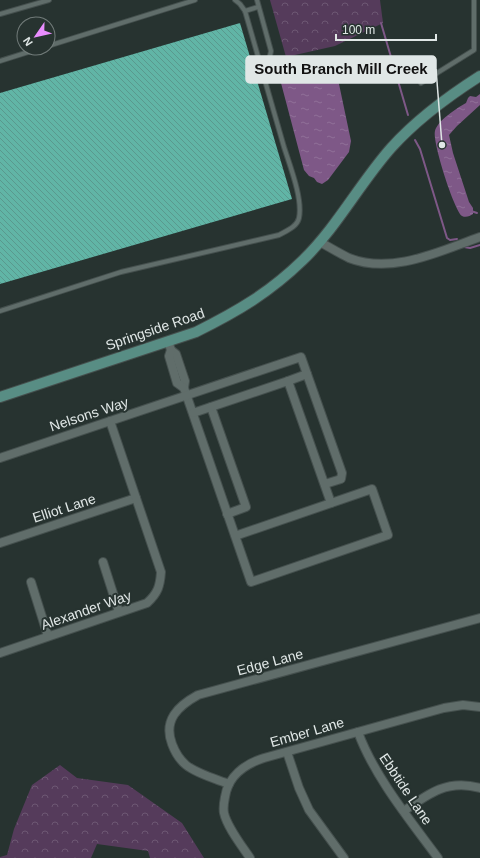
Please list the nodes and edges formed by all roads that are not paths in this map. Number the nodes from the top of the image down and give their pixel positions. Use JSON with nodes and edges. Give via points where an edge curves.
{"nodes":[{"id":1,"x":49,"y":0,"type":"edge"},
{"id":2,"x":195,"y":0,"type":"edge"},
{"id":3,"x":235,"y":0,"type":"edge"},
{"id":4,"x":257,"y":0,"type":"edge"},
{"id":5,"x":474,"y":0,"type":"edge"},
{"id":6,"x":258,"y":7,"type":"junction"},
{"id":7,"x":245,"y":11,"type":"junction"},
{"id":8,"x":0,"y":14,"type":"edge"},
{"id":9,"x":56,"y":43,"type":"edge"},
{"id":10,"x":16,"y":56,"type":"edge"},
{"id":11,"x":0,"y":61,"type":"edge"},
{"id":12,"x":260,"y":64,"type":"junction"},
{"id":13,"x":480,"y":76,"type":"edge"},
{"id":14,"x":421,"y":82,"type":"dead end"},
{"id":15,"x":480,"y":237,"type":"edge"},
{"id":16,"x":320,"y":242,"type":"junction"},
{"id":17,"x":0,"y":311,"type":"edge"},
{"id":18,"x":169,"y":345,"type":"junction"},
{"id":19,"x":307,"y":374,"type":"junction"},
{"id":20,"x":288,"y":381,"type":"junction"},
{"id":21,"x":185,"y":392,"type":"junction"},
{"id":22,"x":0,"y":397,"type":"edge"},
{"id":23,"x":211,"y":407,"type":"junction"},
{"id":24,"x":193,"y":413,"type":"junction"},
{"id":25,"x":110,"y":421,"type":"junction"},
{"id":26,"x":0,"y":458,"type":"edge"},
{"id":27,"x":324,"y":484,"type":"junction"},
{"id":28,"x":136,"y":498,"type":"junction"},
{"id":29,"x":331,"y":504,"type":"junction"},
{"id":30,"x":227,"y":514,"type":"junction"},
{"id":31,"x":235,"y":536,"type":"junction"},
{"id":32,"x":0,"y":544,"type":"edge"},
{"id":33,"x":103,"y":562,"type":"dead end"},
{"id":34,"x":31,"y":582,"type":"dead end"},
{"id":35,"x":119,"y":612,"type":"junction"},
{"id":36,"x":480,"y":618,"type":"edge"},
{"id":37,"x":48,"y":636,"type":"junction"},
{"id":38,"x":0,"y":653,"type":"edge"},
{"id":39,"x":480,"y":708,"type":"edge"},
{"id":40,"x":358,"y":732,"type":"junction"},
{"id":41,"x":287,"y":752,"type":"junction"},
{"id":42,"x":229,"y":784,"type":"junction"},
{"id":43,"x":480,"y":788,"type":"edge"},
{"id":44,"x":404,"y":811,"type":"junction"},
{"id":45,"x":250,"y":858,"type":"edge"},
{"id":46,"x":344,"y":858,"type":"edge"},
{"id":47,"x":438,"y":858,"type":"edge"}],
"edges":[{"from":1,"to":8,"type":"lane"},
{"from":2,"to":9,"type":"lane"},
{"from":3,"to":7,"type":"lane"},
{"from":4,"to":6,"type":"lane"},
{"from":5,"to":14,"type":"lane","via":[[474,50]]},
{"from":6,"to":7,"type":"lane"},
{"from":6,"to":12,"type":"lane","via":[[271,51],[270,57]]},
{"from":7,"to":12,"type":"lane"},
{"from":10,"to":11,"type":"lane"},
{"from":12,"to":17,"type":"lane","via":[[300,206],[299,220],[292,228],[279,235],[121,272]]},
{"from":13,"to":16,"type":"main road","name":"Springside Road","via":[[451,94],[418,120],[390,149]]},
{"from":15,"to":16,"type":"street","via":[[416,259],[388,264],[351,258]]},
{"from":16,"to":18,"type":"main road","name":"Springside Road","via":[[274,286],[249,304]]},
{"from":18,"to":21,"type":"street","via":[[169,356],[177,383]]},
{"from":18,"to":22,"type":"main road","name":"Springside Road"},
{"from":19,"to":20,"type":"street"},
{"from":19,"to":21,"type":"street","name":"Nelsons Way","via":[[301,357]]},
{"from":19,"to":27,"type":"street","via":[[342,473],[341,479]]},
{"from":20,"to":23,"type":"street"},
{"from":20,"to":27,"type":"street"},
{"from":21,"to":24,"type":"street"},
{"from":21,"to":25,"type":"street","name":"Nelsons Way"},
{"from":23,"to":24,"type":"street"},
{"from":23,"to":30,"type":"street","via":[[246,507]]},
{"from":24,"to":30,"type":"street"},
{"from":25,"to":26,"type":"street","name":"Nelsons Way"},
{"from":25,"to":28,"type":"street"},
{"from":27,"to":29,"type":"street"},
{"from":28,"to":32,"type":"street","name":"Elliot Lane"},
{"from":28,"to":35,"type":"street","name":"Alexander Way","via":[[161,572],[160,583],[155,595],[147,603]]},
{"from":29,"to":31,"type":"street"},
{"from":29,"to":31,"type":"street","via":[[372,489],[388,535],[251,582]]},
{"from":30,"to":31,"type":"street"},
{"from":33,"to":35,"type":"street"},
{"from":34,"to":37,"type":"street"},
{"from":35,"to":37,"type":"street","name":"Alexander Way"},
{"from":36,"to":42,"type":"street","name":"Edge Lane","via":[[198,695],[183,703],[168,730],[175,750],[186,765]]},
{"from":37,"to":38,"type":"street","name":"Alexander Way"},
{"from":39,"to":40,"type":"street","name":"Ember Lane","via":[[453,706]]},
{"from":40,"to":41,"type":"street","name":"Ember Lane"},
{"from":40,"to":44,"type":"street","name":"Ebbtide Lane","via":[[371,760]]},
{"from":41,"to":42,"type":"street","name":"Ember Lane","via":[[246,765]]},
{"from":41,"to":46,"type":"street","via":[[309,810]]},
{"from":42,"to":45,"type":"street","name":"Ember Lane","via":[[224,798],[224,813],[236,839]]},
{"from":43,"to":44,"type":"street","via":[[457,785],[440,788]]},
{"from":44,"to":47,"type":"street","name":"Ebbtide Lane"}]}
